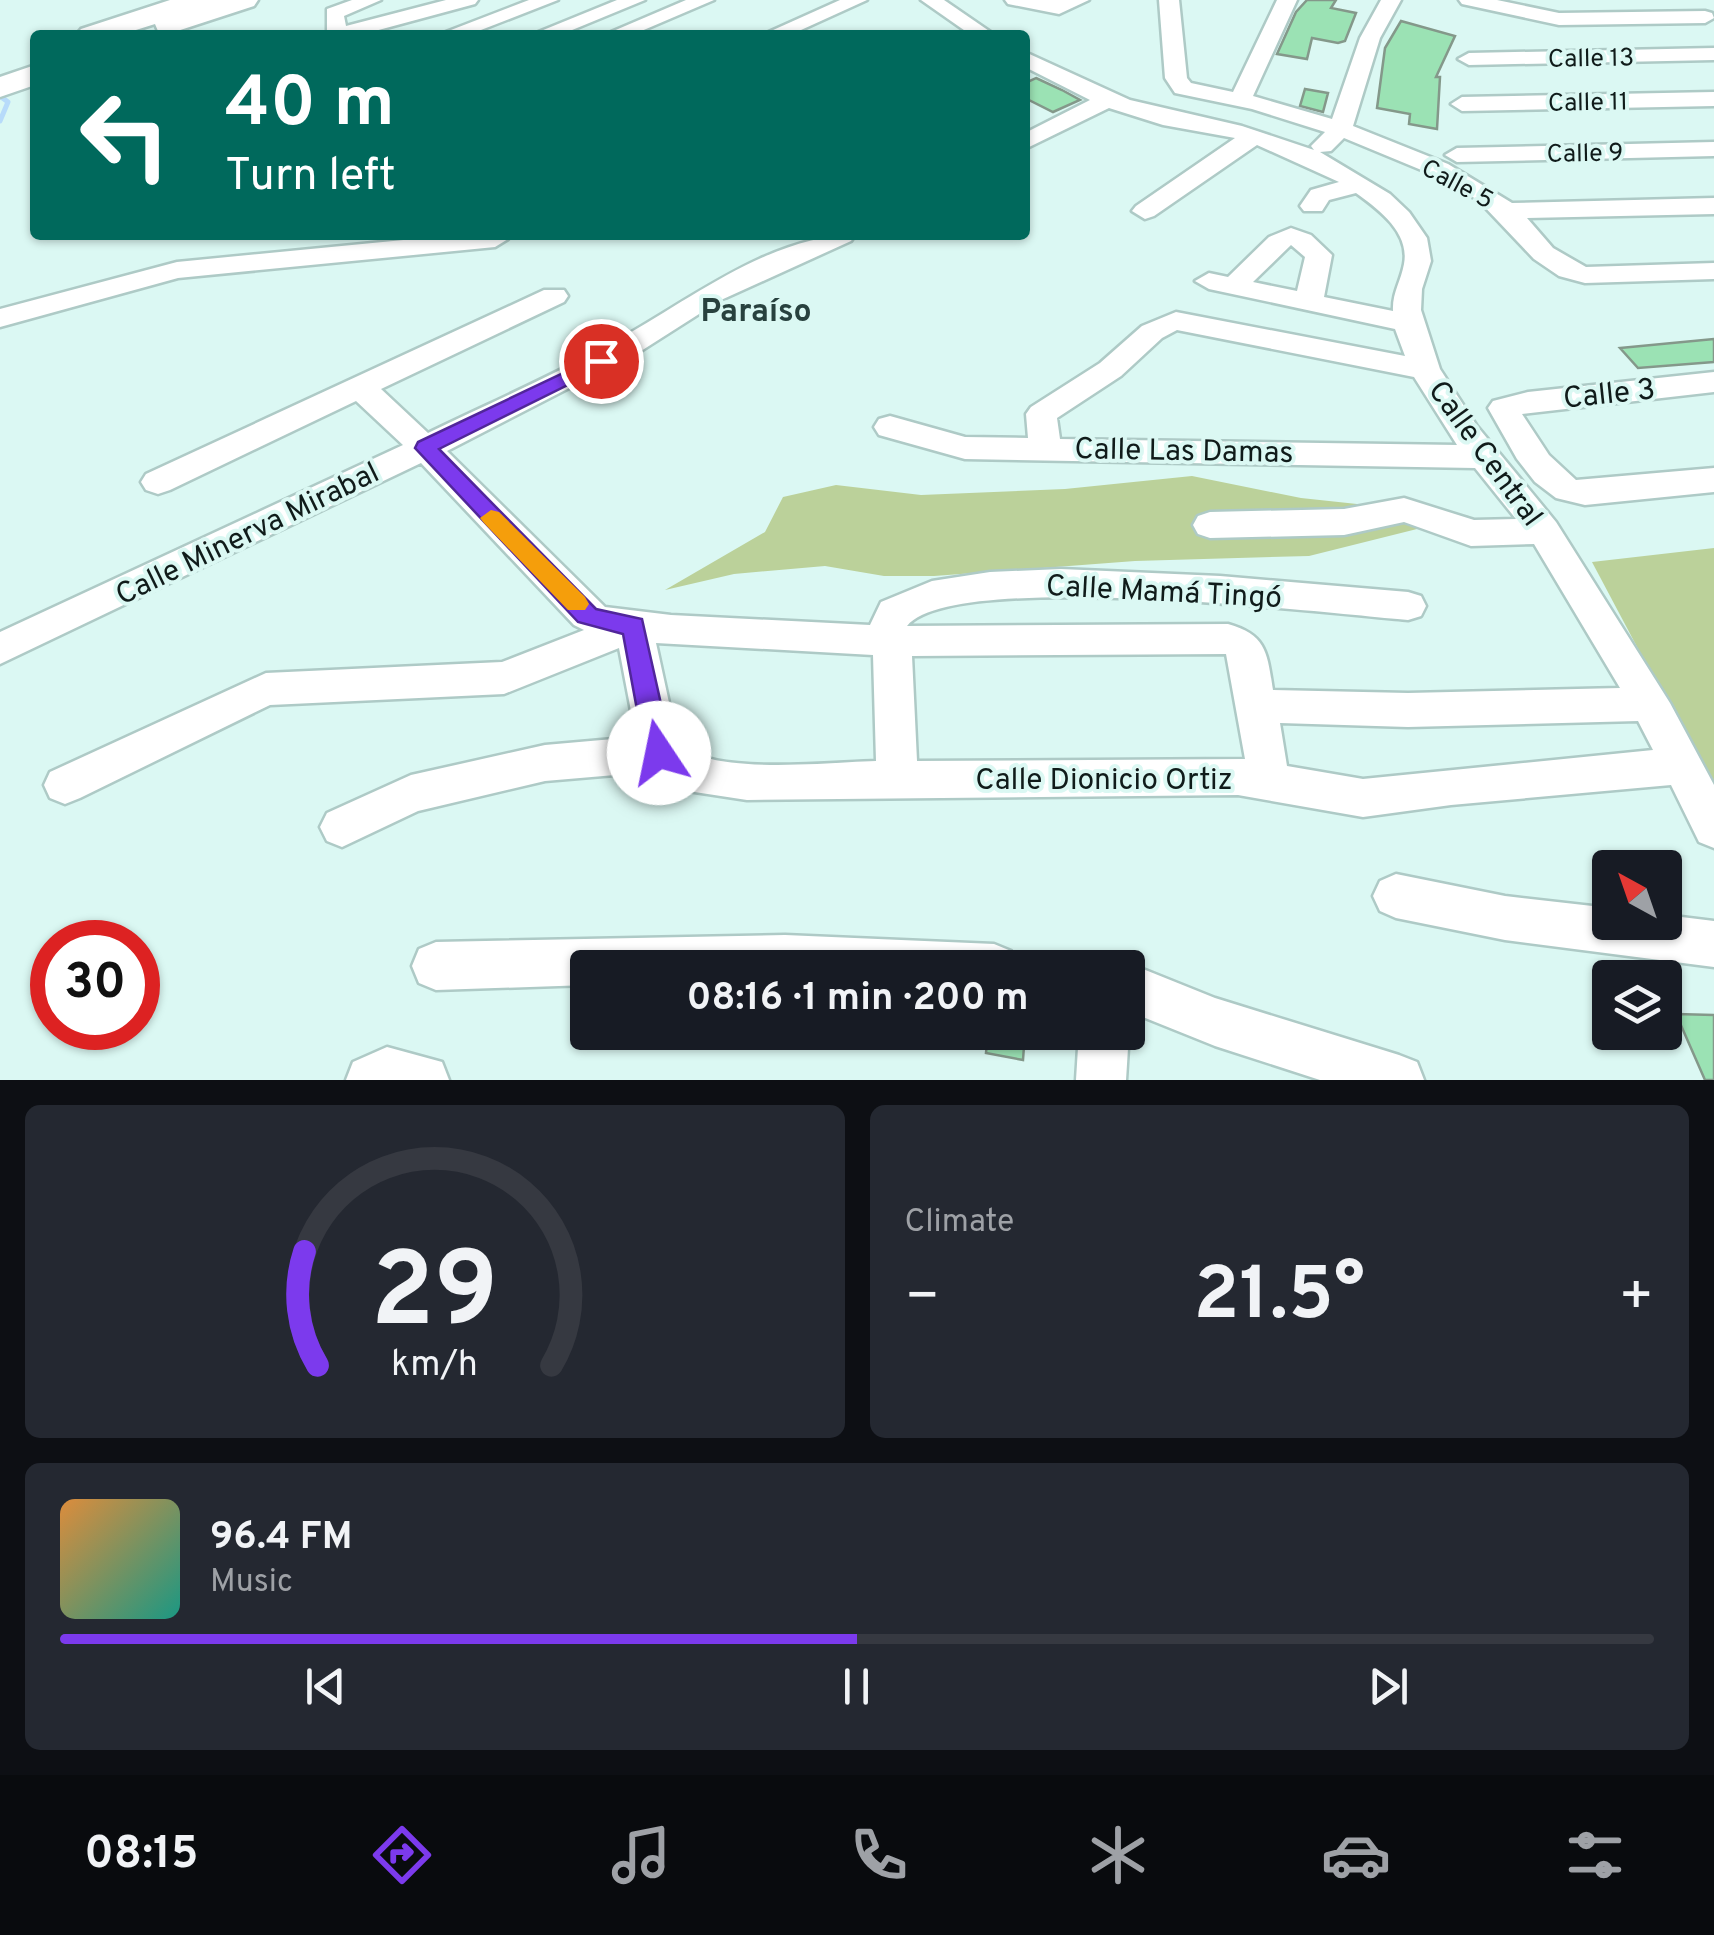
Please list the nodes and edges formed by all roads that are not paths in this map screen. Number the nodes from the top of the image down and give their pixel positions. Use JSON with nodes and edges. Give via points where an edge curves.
{"nodes":[{"id":1,"x":198,"y":0,"type":"edge"},
{"id":2,"x":244,"y":0,"type":"edge"},
{"id":3,"x":371,"y":0,"type":"edge"},
{"id":4,"x":468,"y":0,"type":"edge"},
{"id":5,"x":704,"y":0,"type":"edge"},
{"id":6,"x":857,"y":0,"type":"edge"},
{"id":7,"x":931,"y":0,"type":"edge"},
{"id":8,"x":1015,"y":0,"type":"edge"},
{"id":9,"x":1079,"y":0,"type":"edge"},
{"id":10,"x":1168,"y":0,"type":"edge"},
{"id":11,"x":1285,"y":0,"type":"edge"},
{"id":12,"x":1391,"y":0,"type":"edge"},
{"id":13,"x":1469,"y":0,"type":"edge"},
{"id":14,"x":1681,"y":0,"type":"edge"},
{"id":15,"x":541,"y":1,"type":"edge"},
{"id":16,"x":628,"y":2,"type":"edge"},
{"id":17,"x":421,"y":7,"type":"edge"},
{"id":18,"x":664,"y":14,"type":"junction"},
{"id":19,"x":590,"y":16,"type":"junction"},
{"id":20,"x":1499,"y":16,"type":"edge"},
{"id":21,"x":1710,"y":20,"type":"edge"},
{"id":22,"x":976,"y":29,"type":"edge"},
{"id":23,"x":106,"y":30,"type":"edge"},
{"id":24,"x":155,"y":30,"type":"edge"},
{"id":25,"x":336,"y":30,"type":"edge"},
{"id":26,"x":352,"y":30,"type":"edge"},
{"id":27,"x":442,"y":30,"type":"edge"},
{"id":28,"x":461,"y":30,"type":"edge"},
{"id":29,"x":554,"y":30,"type":"edge"},
{"id":30,"x":626,"y":30,"type":"edge"},
{"id":31,"x":784,"y":30,"type":"edge"},
{"id":32,"x":1714,"y":54,"type":"edge"},
{"id":33,"x":30,"y":56,"type":"edge"},
{"id":34,"x":1468,"y":59,"type":"junction"},
{"id":35,"x":0,"y":67,"type":"edge"},
{"id":36,"x":1034,"y":70,"type":"edge"},
{"id":37,"x":30,"y":76,"type":"edge"},
{"id":38,"x":0,"y":88,"type":"edge"},
{"id":39,"x":1714,"y":98,"type":"edge"},
{"id":40,"x":1108,"y":100,"type":"junction"},
{"id":41,"x":1240,"y":100,"type":"junction"},
{"id":42,"x":1340,"y":130,"type":"junction"},
{"id":43,"x":1254,"y":136,"type":"junction"},
{"id":44,"x":1030,"y":139,"type":"edge"},
{"id":45,"x":1459,"y":139,"type":"junction"},
{"id":46,"x":1714,"y":149,"type":"edge"},
{"id":47,"x":1310,"y":157,"type":"junction"},
{"id":48,"x":1360,"y":184,"type":"junction"},
{"id":49,"x":1313,"y":206,"type":"dead end"},
{"id":50,"x":1714,"y":206,"type":"edge"},
{"id":51,"x":1144,"y":211,"type":"dead end"},
{"id":52,"x":1508,"y":211,"type":"junction"},
{"id":53,"x":485,"y":240,"type":"edge"},
{"id":54,"x":791,"y":240,"type":"edge"},
{"id":55,"x":818,"y":247,"type":"edge"},
{"id":56,"x":1714,"y":271,"type":"edge"},
{"id":57,"x":554,"y":296,"type":"dead end"},
{"id":58,"x":1309,"y":302,"type":"junction"},
{"id":59,"x":0,"y":318,"type":"edge"},
{"id":60,"x":1407,"y":323,"type":"junction"},
{"id":61,"x":1426,"y":370,"type":"junction"},
{"id":62,"x":1714,"y":382,"type":"edge"},
{"id":63,"x":361,"y":388,"type":"junction"},
{"id":64,"x":890,"y":427,"type":"dead end"},
{"id":65,"x":1046,"y":446,"type":"junction"},
{"id":66,"x":425,"y":448,"type":"junction"},
{"id":67,"x":1482,"y":456,"type":"junction"},
{"id":68,"x":1714,"y":480,"type":"edge"},
{"id":69,"x":158,"y":482,"type":"dead end"},
{"id":70,"x":1210,"y":525,"type":"dead end"},
{"id":71,"x":1544,"y":531,"type":"junction"},
{"id":72,"x":1408,"y":606,"type":"dead end"},
{"id":73,"x":634,"y":626,"type":"junction"},
{"id":74,"x":888,"y":640,"type":"junction"},
{"id":75,"x":0,"y":649,"type":"edge"},
{"id":76,"x":1650,"y":704,"type":"junction"},
{"id":77,"x":1256,"y":706,"type":"junction"},
{"id":78,"x":659,"y":753,"type":"junction"},
{"id":79,"x":1683,"y":766,"type":"junction"},
{"id":80,"x":896,"y":780,"type":"junction"},
{"id":81,"x":1269,"y":781,"type":"junction"},
{"id":82,"x":64,"y":785,"type":"dead end"},
{"id":83,"x":342,"y":826,"type":"dead end"},
{"id":84,"x":1714,"y":828,"type":"edge"},
{"id":85,"x":1396,"y":896,"type":"dead end"},
{"id":86,"x":1714,"y":944,"type":"edge"},
{"id":87,"x":570,"y":963,"type":"edge"},
{"id":88,"x":436,"y":966,"type":"dead end"},
{"id":89,"x":1145,"y":994,"type":"edge"},
{"id":90,"x":1103,"y":1050,"type":"edge"},
{"id":91,"x":371,"y":1080,"type":"edge"},
{"id":92,"x":424,"y":1080,"type":"edge"},
{"id":93,"x":1101,"y":1080,"type":"edge"},
{"id":94,"x":1399,"y":1080,"type":"edge"}],
"edges":[{"from":1,"to":23,"type":"highway"},
{"from":2,"to":24,"type":"highway"},
{"from":3,"to":25,"type":"street","via":[[334,14]]},
{"from":4,"to":17,"type":"street"},
{"from":5,"to":18,"type":"street"},
{"from":6,"to":31,"type":"street"},
{"from":7,"to":22,"type":"street"},
{"from":8,"to":9,"type":"street","via":[[1058,8]]},
{"from":10,"to":41,"type":"street","name":"Calle 5","via":[[1176,78],[1184,88]]},
{"from":11,"to":41,"type":"street"},
{"from":12,"to":42,"type":"street","via":[[1370,38]]},
{"from":13,"to":20,"type":"street"},
{"from":14,"to":21,"type":"street"},
{"from":15,"to":19,"type":"street"},
{"from":15,"to":28,"type":"street"},
{"from":16,"to":18,"type":"street"},
{"from":16,"to":19,"type":"street"},
{"from":17,"to":26,"type":"street"},
{"from":17,"to":27,"type":"street"},
{"from":18,"to":30,"type":"street"},
{"from":19,"to":29,"type":"street"},
{"from":20,"to":21,"type":"street"},
{"from":20,"to":34,"type":"street"},
{"from":32,"to":34,"type":"street","name":"Calle 13"},
{"from":33,"to":35,"type":"highway"},
{"from":34,"to":45,"type":"street"},
{"from":36,"to":40,"type":"street"},
{"from":37,"to":38,"type":"highway"},
{"from":39,"to":45,"type":"street","name":"Calle 11"},
{"from":40,"to":43,"type":"street"},
{"from":40,"to":44,"type":"street"},
{"from":41,"to":42,"type":"street","name":"Calle 5"},
{"from":42,"to":45,"type":"street","name":"Calle 5"},
{"from":42,"to":47,"type":"street"},
{"from":43,"to":47,"type":"street"},
{"from":43,"to":51,"type":"street"},
{"from":45,"to":46,"type":"street","name":"Calle 9"},
{"from":45,"to":52,"type":"street","name":"Calle 5"},
{"from":47,"to":48,"type":"street"},
{"from":48,"to":49,"type":"street","via":[[1320,195]]},
{"from":48,"to":60,"type":"street","via":[[1400,216],[1418,246]]},
{"from":50,"to":52,"type":"street"},
{"from":52,"to":56,"type":"street","name":"Calle 5","via":[[1549,263],[1565,272]]},
{"from":53,"to":59,"type":"street","via":[[177,270]]},
{"from":54,"to":55,"type":"street"},
{"from":55,"to":66,"type":"street","name":"Calle Minerva Mirabal","via":[[711,294],[601,361]]},
{"from":57,"to":63,"type":"street"},
{"from":58,"to":58,"type":"street","via":[[1222,284],[1294,236],[1319,255]]},
{"from":58,"to":60,"type":"street"},
{"from":60,"to":61,"type":"street","name":"Calle Central"},
{"from":61,"to":65,"type":"street","via":[[1176,321],[1160,324],[1104,375],[1042,414]]},
{"from":61,"to":67,"type":"street","name":"Calle Central"},
{"from":62,"to":68,"type":"street","name":"Calle 3","via":[[1504,408],[1556,485],[1586,493]]},
{"from":63,"to":66,"type":"street"},
{"from":63,"to":69,"type":"street"},
{"from":64,"to":65,"type":"street","name":"Calle Las Damas","via":[[965,448]]},
{"from":65,"to":67,"type":"street","name":"Calle Las Damas"},
{"from":66,"to":73,"type":"street","via":[[587,615]]},
{"from":66,"to":75,"type":"street","name":"Calle Minerva Mirabal"},
{"from":67,"to":71,"type":"street","name":"Calle Central"},
{"from":70,"to":71,"type":"street","via":[[1344,522],[1404,510],[1471,533]]},
{"from":71,"to":76,"type":"street","name":"Calle Central"},
{"from":72,"to":74,"type":"street","name":"Calle Mamá Tingó","via":[[1049,583],[920,596],[894,612]]},
{"from":73,"to":74,"type":"street"},
{"from":73,"to":78,"type":"street"},
{"from":73,"to":82,"type":"street","via":[[504,678],[266,689]]},
{"from":74,"to":77,"type":"street","via":[[1228,639],[1248,655]]},
{"from":74,"to":80,"type":"street"},
{"from":76,"to":77,"type":"street"},
{"from":76,"to":79,"type":"street","name":"Calle Central"},
{"from":77,"to":81,"type":"street"},
{"from":78,"to":80,"type":"street","name":"Calle Dionicio Ortiz","via":[[669,766],[690,774],[747,781]]},
{"from":78,"to":83,"type":"street","via":[[545,763],[411,794]]},
{"from":79,"to":81,"type":"street","name":"Calle Dionicio Ortiz","via":[[1363,798]]},
{"from":79,"to":84,"type":"street","name":"Calle Central"},
{"from":80,"to":81,"type":"street","name":"Calle Dionicio Ortiz"},
{"from":85,"to":86,"type":"street","via":[[1591,931]]},
{"from":87,"to":88,"type":"street"},
{"from":89,"to":94,"type":"street"},
{"from":90,"to":93,"type":"street"},
{"from":91,"to":92,"type":"street","via":[[387,1072]]}]}
